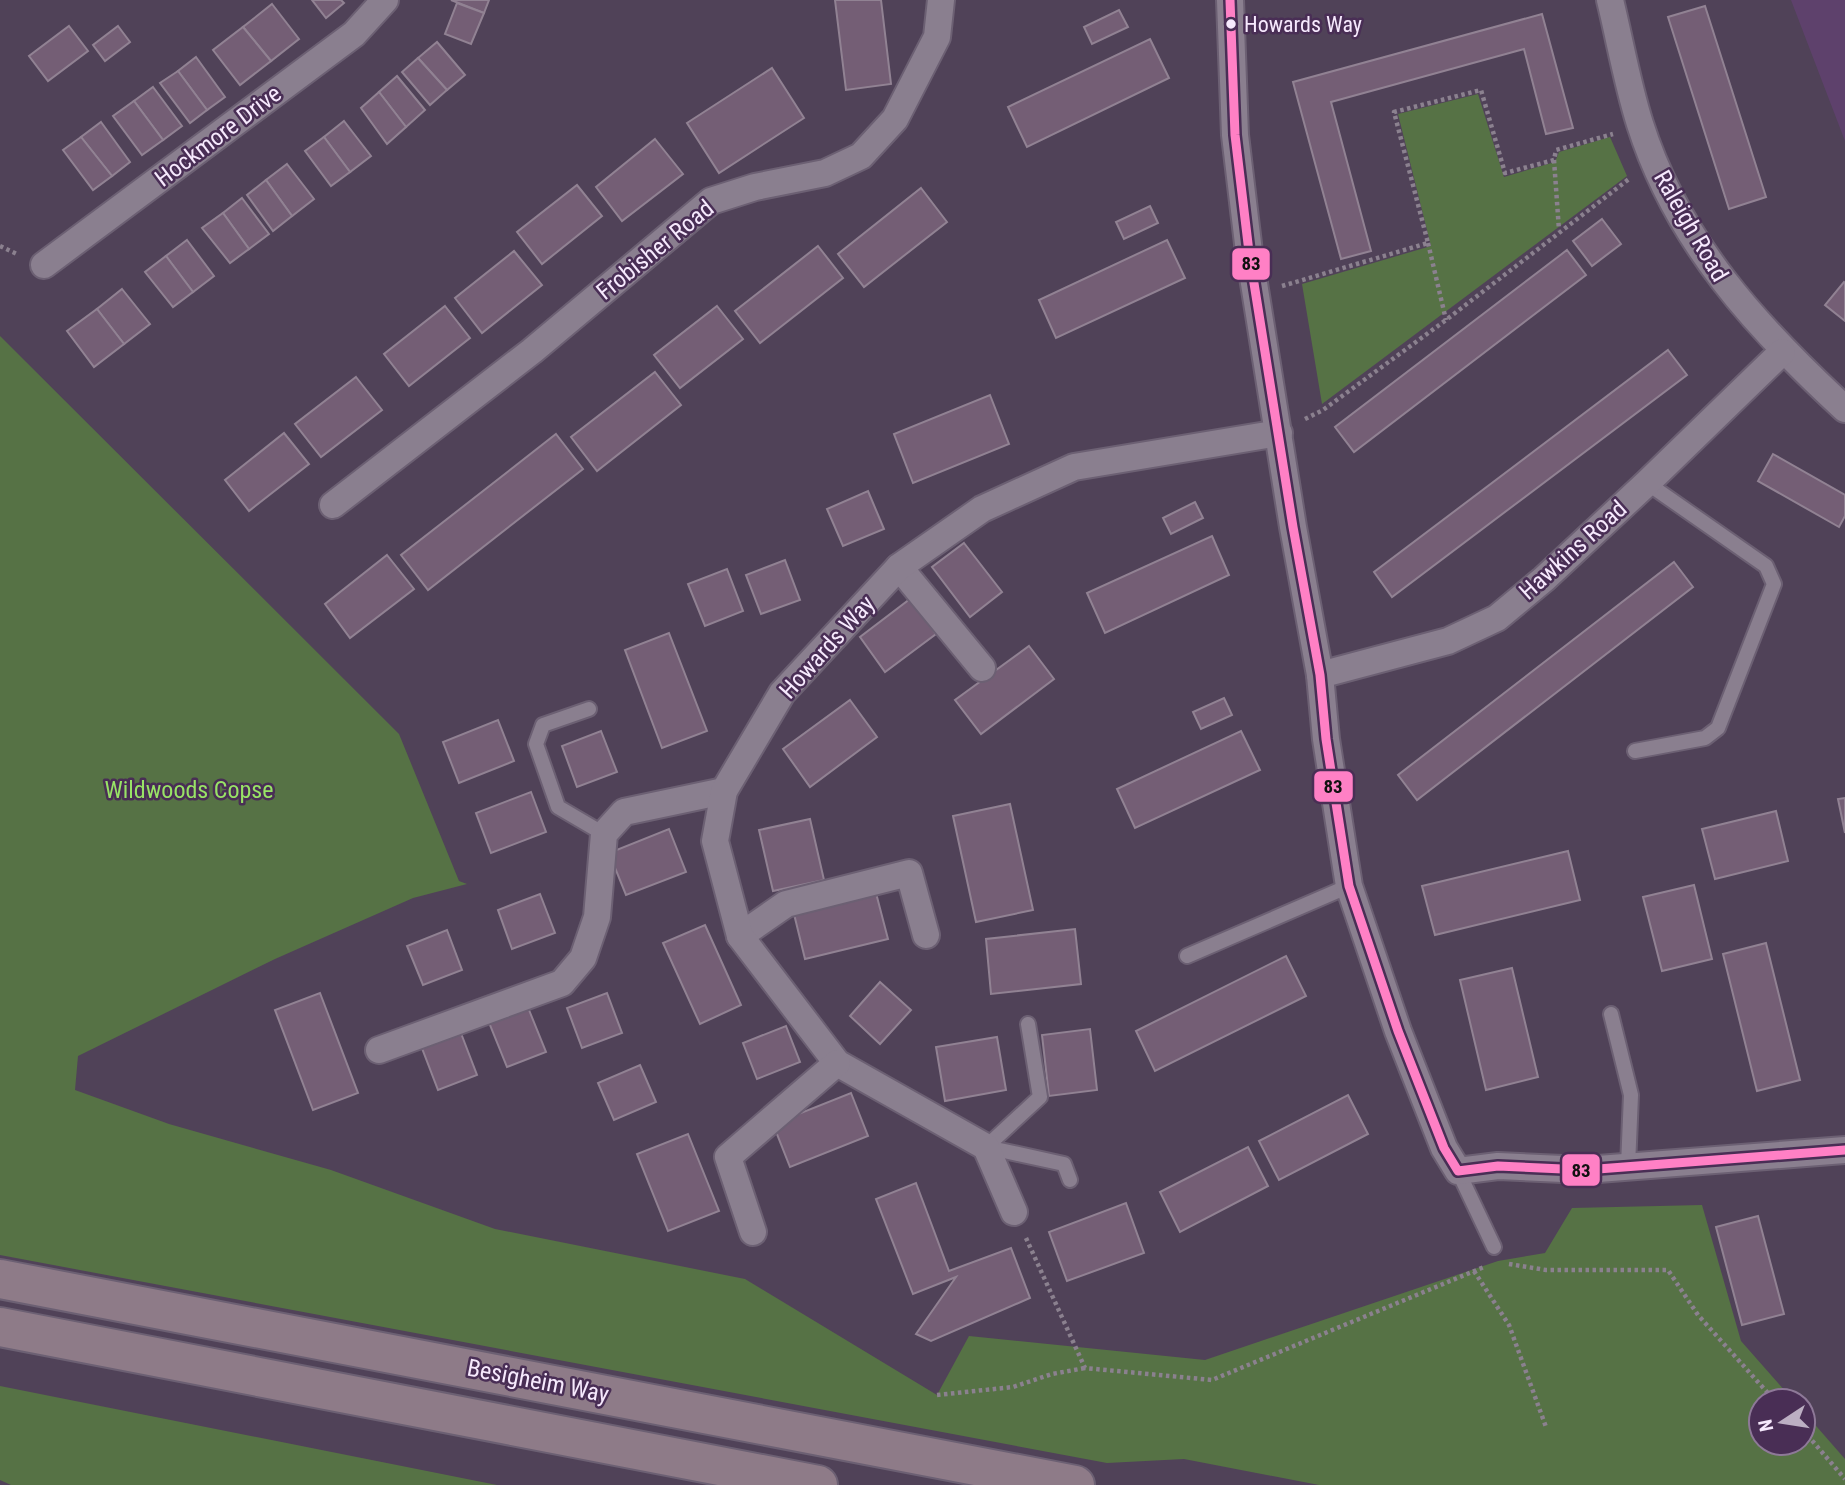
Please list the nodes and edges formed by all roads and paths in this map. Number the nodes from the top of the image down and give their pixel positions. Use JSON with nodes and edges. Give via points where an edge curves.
{"nodes":[{"id":1,"x":385,"y":0,"type":"edge"},
{"id":2,"x":942,"y":0,"type":"edge"},
{"id":3,"x":1230,"y":0,"type":"edge"},
{"id":4,"x":1611,"y":0,"type":"edge"},
{"id":5,"x":1640,"y":125,"type":"junction"},
{"id":6,"x":1553,"y":160,"type":"junction"},
{"id":7,"x":1658,"y":171,"type":"junction"},
{"id":8,"x":1559,"y":231,"type":"junction"},
{"id":9,"x":1428,"y":243,"type":"junction"},
{"id":10,"x":44,"y":265,"type":"dead end"},
{"id":11,"x":1256,"y":296,"type":"junction"},
{"id":12,"x":1446,"y":320,"type":"junction"},
{"id":13,"x":1782,"y":352,"type":"junction"},
{"id":14,"x":1845,"y":409,"type":"edge"},
{"id":15,"x":1279,"y":433,"type":"junction"},
{"id":16,"x":1647,"y":483,"type":"junction"},
{"id":17,"x":333,"y":505,"type":"dead end"},
{"id":18,"x":898,"y":567,"type":"junction"},
{"id":19,"x":982,"y":668,"type":"dead end"},
{"id":20,"x":1320,"y":675,"type":"junction"},
{"id":21,"x":589,"y":709,"type":"dead end"},
{"id":22,"x":1635,"y":751,"type":"dead end"},
{"id":23,"x":724,"y":792,"type":"junction"},
{"id":24,"x":604,"y":834,"type":"junction"},
{"id":25,"x":1349,"y":886,"type":"junction"},
{"id":26,"x":926,"y":935,"type":"dead end"},
{"id":27,"x":740,"y":936,"type":"junction"},
{"id":28,"x":1187,"y":956,"type":"dead end"},
{"id":29,"x":1611,"y":1014,"type":"dead end"},
{"id":30,"x":1028,"y":1024,"type":"dead end"},
{"id":31,"x":379,"y":1050,"type":"dead end"},
{"id":32,"x":837,"y":1063,"type":"junction"},
{"id":33,"x":986,"y":1147,"type":"junction"},
{"id":34,"x":1845,"y":1150,"type":"edge"},
{"id":35,"x":1628,"y":1166,"type":"junction"},
{"id":36,"x":1458,"y":1171,"type":"junction"},
{"id":37,"x":1070,"y":1181,"type":"dead end"},
{"id":38,"x":1014,"y":1212,"type":"joint"},
{"id":39,"x":753,"y":1233,"type":"dead end"},
{"id":40,"x":1496,"y":1254,"type":"junction"},
{"id":41,"x":1474,"y":1271,"type":"junction"},
{"id":42,"x":0,"y":1279,"type":"edge"},
{"id":43,"x":0,"y":1326,"type":"edge"},
{"id":44,"x":1085,"y":1368,"type":"junction"},
{"id":45,"x":1762,"y":1387,"type":"edge"},
{"id":46,"x":937,"y":1395,"type":"dead end"},
{"id":47,"x":1546,"y":1427,"type":"dead end"},
{"id":48,"x":1817,"y":1446,"type":"edge"},
{"id":49,"x":1845,"y":1479,"type":"edge"},
{"id":50,"x":818,"y":1485,"type":"edge"},
{"id":51,"x":1075,"y":1485,"type":"edge"}],
"edges":[{"from":1,"to":10,"type":"street","name":"Hockmore Drive","via":[[355,34]]},
{"from":2,"to":17,"type":"street","name":"Frobisher Road","via":[[937,37],[895,119],[861,156],[825,173],[711,201],[532,351]]},
{"from":3,"to":11,"type":"street","via":[[1235,135]]},
{"from":4,"to":5,"type":"street","name":"Raleigh Road"},
{"from":5,"to":6,"type":"path","via":[[1556,150]]},
{"from":5,"to":7,"type":"street","name":"Raleigh Road"},
{"from":6,"to":8,"type":"path"},
{"from":6,"to":9,"type":"path","via":[[1505,173],[1481,90],[1394,112]]},
{"from":7,"to":8,"type":"path","via":[[1624,181]]},
{"from":7,"to":13,"type":"street","name":"Raleigh Road","via":[[1727,288]]},
{"from":8,"to":12,"type":"path"},
{"from":9,"to":11,"type":"path"},
{"from":9,"to":12,"type":"path"},
{"from":11,"to":15,"type":"street"},
{"from":12,"to":15,"type":"path","via":[[1323,410]]},
{"from":13,"to":14,"type":"street","name":"Raleigh Road"},
{"from":13,"to":16,"type":"street","name":"Hawkins Road"},
{"from":15,"to":18,"type":"street","name":"Howards Way","via":[[1074,467],[982,509]]},
{"from":15,"to":20,"type":"street"},
{"from":16,"to":20,"type":"street","name":"Hawkins Road","via":[[1497,618],[1448,641]]},
{"from":16,"to":22,"type":"lane","via":[[1766,566],[1774,584],[1718,728],[1704,738]]},
{"from":18,"to":19,"type":"street"},
{"from":18,"to":23,"type":"street","name":"Howards Way","via":[[782,693]]},
{"from":20,"to":25,"type":"street"},
{"from":21,"to":24,"type":"lane","via":[[543,725],[536,744],[558,807]]},
{"from":23,"to":24,"type":"street","via":[[624,812]]},
{"from":23,"to":27,"type":"street","name":"Howards Way","via":[[715,841]]},
{"from":24,"to":31,"type":"street","via":[[597,918],[583,958],[562,983]]},
{"from":25,"to":28,"type":"lane"},
{"from":25,"to":36,"type":"street","via":[[1398,1031],[1444,1148]]},
{"from":26,"to":27,"type":"street","via":[[909,873],[786,904]]},
{"from":27,"to":32,"type":"street","name":"Howards Way"},
{"from":29,"to":35,"type":"lane","via":[[1631,1095]]},
{"from":30,"to":33,"type":"lane","via":[[1040,1097]]},
{"from":32,"to":33,"type":"street","name":"Howards Way"},
{"from":32,"to":39,"type":"street","via":[[728,1157]]},
{"from":33,"to":37,"type":"lane","via":[[1064,1164]]},
{"from":33,"to":38,"type":"street"},
{"from":34,"to":35,"type":"street"},
{"from":35,"to":36,"type":"street","via":[[1585,1170],[1498,1166]]},
{"from":36,"to":40,"type":"lane"},
{"from":38,"to":44,"type":"path"},
{"from":40,"to":41,"type":"path"},
{"from":40,"to":45,"type":"path","via":[[1545,1270],[1668,1270],[1698,1315]]},
{"from":41,"to":44,"type":"path","via":[[1212,1380]]},
{"from":41,"to":47,"type":"path","via":[[1509,1325]]},
{"from":42,"to":51,"type":"highway","name":"Besigheim Way"},
{"from":43,"to":50,"type":"highway","name":"Besigheim Way"},
{"from":44,"to":46,"type":"path","via":[[1013,1387]]},
{"from":48,"to":49,"type":"path"}]}
